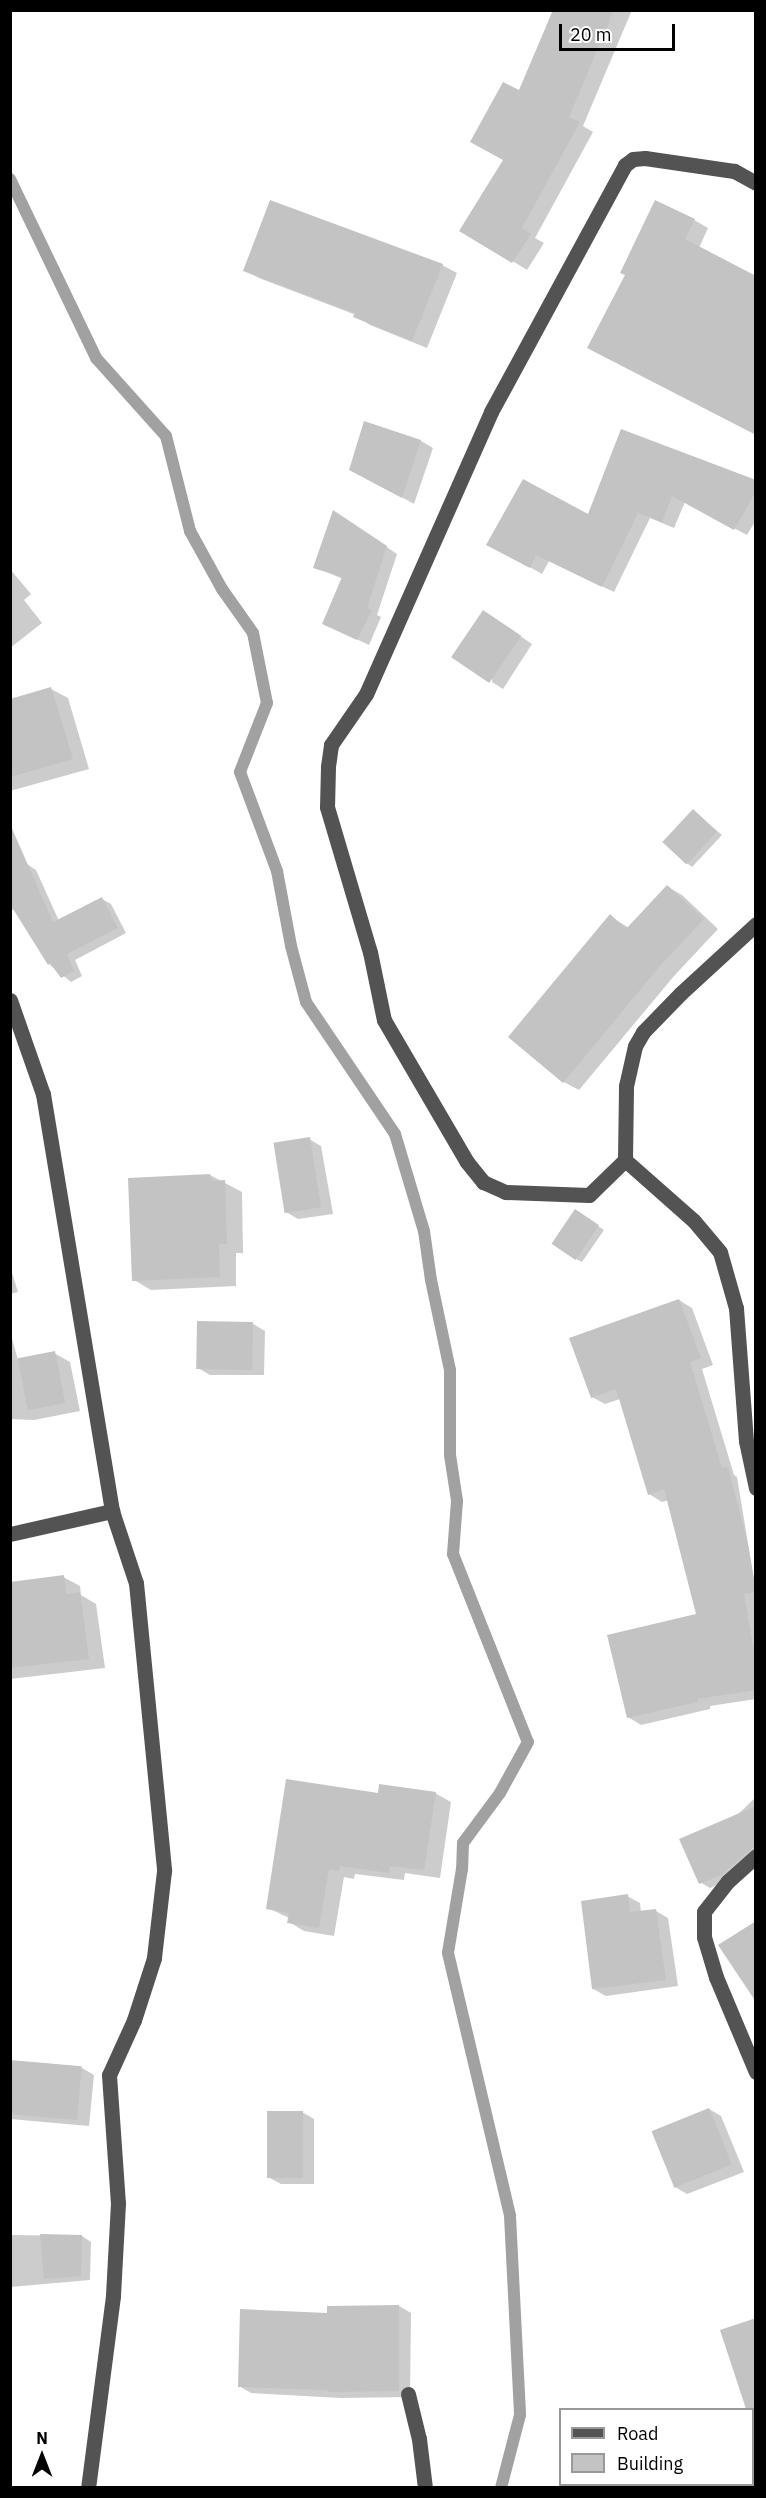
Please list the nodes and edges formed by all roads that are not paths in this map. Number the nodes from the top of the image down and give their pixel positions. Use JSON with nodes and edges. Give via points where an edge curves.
{"nodes":[{"id":1,"x":756,"y":183,"type":"edge"},
{"id":2,"x":756,"y":924,"type":"edge"},
{"id":3,"x":10,"y":1000,"type":"edge"},
{"id":4,"x":625,"y":1160,"type":"junction"},
{"id":5,"x":756,"y":1488,"type":"edge"},
{"id":6,"x":112,"y":1511,"type":"junction"},
{"id":7,"x":10,"y":1534,"type":"edge"},
{"id":8,"x":756,"y":1856,"type":"edge"},
{"id":9,"x":756,"y":2072,"type":"edge"},
{"id":10,"x":408,"y":2394,"type":"dead end"},
{"id":11,"x":88,"y":2487,"type":"edge"},
{"id":12,"x":425,"y":2487,"type":"edge"}],
"edges":[{"from":1,"to":4,"type":"street","via":[[734,171],[645,158],[633,159],[625,165],[491,412],[366,694],[331,745],[327,767],[327,807],[370,952],[384,1020],[467,1162],[483,1182],[505,1192],[589,1195]]},
{"from":2,"to":4,"type":"street","via":[[681,993],[643,1032],[635,1046],[626,1086]]},
{"from":3,"to":6,"type":"street","via":[[43,1094]]},
{"from":4,"to":5,"type":"street","via":[[694,1221],[720,1252],[736,1308],[746,1441]]},
{"from":6,"to":7,"type":"street"},
{"from":6,"to":11,"type":"street","via":[[136,1583],[164,1871],[154,1958],[134,2020],[109,2075],[118,2215],[113,2296]]},
{"from":8,"to":9,"type":"street","via":[[728,1881],[704,1912],[704,1936],[716,1977]]},
{"from":10,"to":12,"type":"street"}]}
